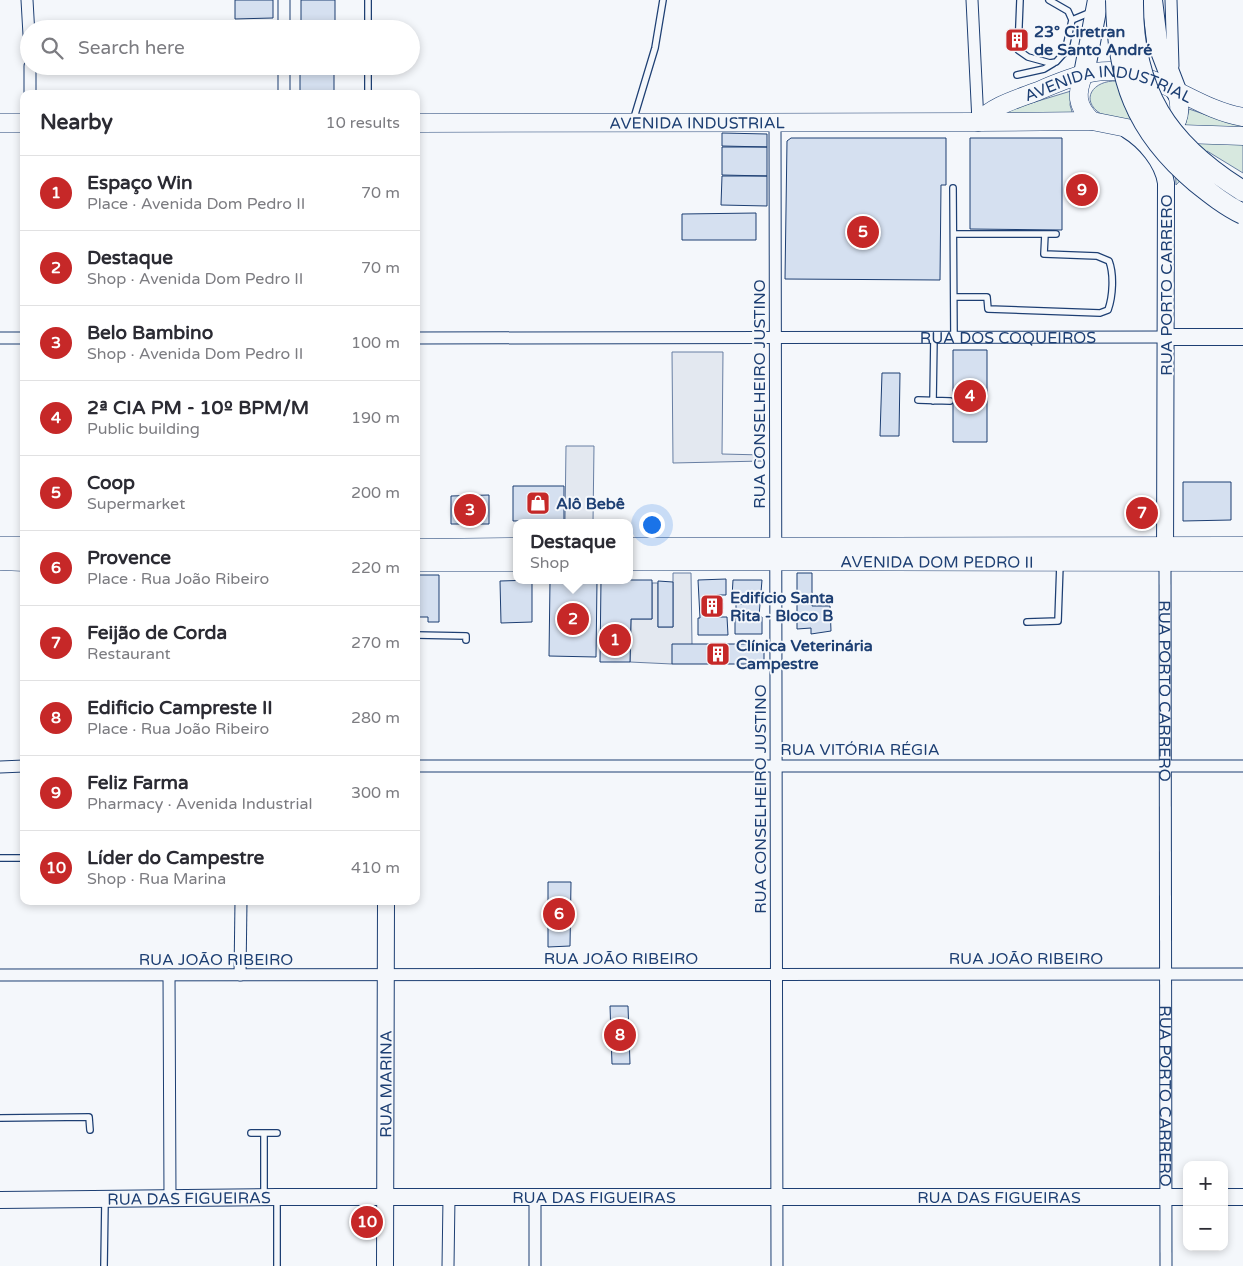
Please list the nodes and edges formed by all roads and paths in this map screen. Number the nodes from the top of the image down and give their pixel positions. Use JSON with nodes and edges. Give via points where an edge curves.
{"nodes":[{"id":1,"x":28,"y":0,"type":"edge"},
{"id":2,"x":284,"y":0,"type":"edge"},
{"id":3,"x":368,"y":0,"type":"edge"},
{"id":4,"x":663,"y":0,"type":"edge"},
{"id":5,"x":972,"y":0,"type":"edge"},
{"id":6,"x":1020,"y":0,"type":"edge"},
{"id":7,"x":1049,"y":0,"type":"edge"},
{"id":8,"x":1116,"y":0,"type":"edge"},
{"id":9,"x":1133,"y":0,"type":"edge"},
{"id":10,"x":1152,"y":0,"type":"edge"},
{"id":11,"x":1171,"y":0,"type":"edge"},
{"id":12,"x":1095,"y":4,"type":"edge"},
{"id":13,"x":29,"y":20,"type":"edge"},
{"id":14,"x":284,"y":20,"type":"edge"},
{"id":15,"x":368,"y":20,"type":"edge"},
{"id":16,"x":1072,"y":20,"type":"junction"},
{"id":17,"x":1056,"y":62,"type":"junction"},
{"id":18,"x":1084,"y":74,"type":"junction"},
{"id":19,"x":30,"y":75,"type":"edge"},
{"id":20,"x":284,"y":75,"type":"edge"},
{"id":21,"x":368,"y":75,"type":"edge"},
{"id":22,"x":1017,"y":75,"type":"dead end"},
{"id":23,"x":30,"y":90,"type":"edge"},
{"id":24,"x":284,"y":90,"type":"edge"},
{"id":25,"x":368,"y":90,"type":"edge"},
{"id":26,"x":1177,"y":92,"type":"junction"},
{"id":27,"x":1243,"y":117,"type":"edge"},
{"id":28,"x":1092,"y":121,"type":"junction"},
{"id":29,"x":775,"y":122,"type":"junction"},
{"id":30,"x":978,"y":122,"type":"junction"},
{"id":31,"x":0,"y":123,"type":"edge"},
{"id":32,"x":20,"y":123,"type":"edge"},
{"id":33,"x":420,"y":123,"type":"edge"},
{"id":34,"x":633,"y":123,"type":"junction"},
{"id":35,"x":1127,"y":130,"type":"junction"},
{"id":36,"x":1167,"y":134,"type":"junction"},
{"id":37,"x":1243,"y":136,"type":"edge"},
{"id":38,"x":953,"y":188,"type":"dead end"},
{"id":39,"x":1243,"y":191,"type":"edge"},
{"id":40,"x":1243,"y":214,"type":"edge"},
{"id":41,"x":954,"y":234,"type":"junction"},
{"id":42,"x":1045,"y":234,"type":"junction"},
{"id":43,"x":1056,"y":234,"type":"dead end"},
{"id":44,"x":954,"y":297,"type":"junction"},
{"id":45,"x":775,"y":337,"type":"junction"},
{"id":46,"x":934,"y":337,"type":"junction"},
{"id":47,"x":954,"y":337,"type":"junction"},
{"id":48,"x":1166,"y":337,"type":"junction"},
{"id":49,"x":1243,"y":337,"type":"edge"},
{"id":50,"x":0,"y":338,"type":"edge"},
{"id":51,"x":20,"y":338,"type":"edge"},
{"id":52,"x":420,"y":338,"type":"edge"},
{"id":53,"x":918,"y":400,"type":"dead end"},
{"id":54,"x":933,"y":401,"type":"junction"},
{"id":55,"x":950,"y":401,"type":"dead end"},
{"id":56,"x":0,"y":546,"type":"edge"},
{"id":57,"x":20,"y":546,"type":"edge"},
{"id":58,"x":1243,"y":546,"type":"edge"},
{"id":59,"x":513,"y":547,"type":"edge"},
{"id":60,"x":633,"y":547,"type":"edge"},
{"id":61,"x":420,"y":548,"type":"edge"},
{"id":62,"x":776,"y":553,"type":"junction"},
{"id":63,"x":1165,"y":554,"type":"junction"},
{"id":64,"x":0,"y":562,"type":"edge"},
{"id":65,"x":20,"y":562,"type":"edge"},
{"id":66,"x":420,"y":562,"type":"edge"},
{"id":67,"x":513,"y":562,"type":"edge"},
{"id":68,"x":633,"y":562,"type":"edge"},
{"id":69,"x":1060,"y":562,"type":"junction"},
{"id":70,"x":1243,"y":562,"type":"edge"},
{"id":71,"x":1027,"y":622,"type":"dead end"},
{"id":72,"x":420,"y":635,"type":"edge"},
{"id":73,"x":466,"y":640,"type":"dead end"},
{"id":74,"x":1165,"y":765,"type":"junction"},
{"id":75,"x":20,"y":766,"type":"edge"},
{"id":76,"x":420,"y":766,"type":"edge"},
{"id":77,"x":776,"y":766,"type":"junction"},
{"id":78,"x":1243,"y":766,"type":"edge"},
{"id":79,"x":0,"y":767,"type":"edge"},
{"id":80,"x":0,"y":858,"type":"edge"},
{"id":81,"x":20,"y":858,"type":"edge"},
{"id":82,"x":241,"y":905,"type":"edge"},
{"id":83,"x":386,"y":905,"type":"edge"},
{"id":84,"x":777,"y":974,"type":"junction"},
{"id":85,"x":1166,"y":974,"type":"junction"},
{"id":86,"x":1243,"y":974,"type":"edge"},
{"id":87,"x":0,"y":975,"type":"edge"},
{"id":88,"x":169,"y":975,"type":"junction"},
{"id":89,"x":240,"y":975,"type":"junction"},
{"id":90,"x":386,"y":975,"type":"junction"},
{"id":91,"x":0,"y":1118,"type":"edge"},
{"id":92,"x":90,"y":1130,"type":"dead end"},
{"id":93,"x":251,"y":1133,"type":"dead end"},
{"id":94,"x":264,"y":1133,"type":"junction"},
{"id":95,"x":276,"y":1133,"type":"dead end"},
{"id":96,"x":270,"y":1197,"type":"junction"},
{"id":97,"x":1166,"y":1197,"type":"junction"},
{"id":98,"x":1183,"y":1197,"type":"edge"},
{"id":99,"x":1228,"y":1197,"type":"edge"},
{"id":100,"x":1243,"y":1197,"type":"edge"},
{"id":101,"x":104,"y":1198,"type":"junction"},
{"id":102,"x":170,"y":1198,"type":"junction"},
{"id":103,"x":449,"y":1198,"type":"junction"},
{"id":104,"x":535,"y":1198,"type":"junction"},
{"id":105,"x":777,"y":1198,"type":"junction"},
{"id":106,"x":385,"y":1199,"type":"junction"},
{"id":107,"x":0,"y":1200,"type":"edge"},
{"id":108,"x":104,"y":1266,"type":"edge"},
{"id":109,"x":277,"y":1266,"type":"edge"},
{"id":110,"x":386,"y":1266,"type":"edge"},
{"id":111,"x":448,"y":1266,"type":"edge"},
{"id":112,"x":535,"y":1266,"type":"edge"},
{"id":113,"x":777,"y":1266,"type":"edge"},
{"id":114,"x":1166,"y":1266,"type":"edge"}],
"edges":[{"from":1,"to":13,"type":"street"},
{"from":2,"to":14,"type":"street"},
{"from":3,"to":15,"type":"lane"},
{"from":4,"to":34,"type":"lane","via":[[655,48]]},
{"from":5,"to":30,"type":"street"},
{"from":6,"to":17,"type":"lane","via":[[1018,50],[1044,62]]},
{"from":7,"to":16,"type":"lane","via":[[1068,11]]},
{"from":8,"to":40,"type":"highway","bridge":true,"via":[[1118,44],[1125,74],[1146,128],[1190,177]]},
{"from":9,"to":39,"type":"highway","bridge":true,"via":[[1134,37],[1140,66],[1162,119],[1206,166]]},
{"from":10,"to":26,"type":"highway","via":[[1157,40]]},
{"from":11,"to":26,"type":"street","via":[[1171,44]]},
{"from":12,"to":16,"type":"lane"},
{"from":12,"to":18,"type":"highway"},
{"from":16,"to":17,"type":"lane","via":[[1065,52]]},
{"from":17,"to":22,"type":"lane","via":[[1044,69]]},
{"from":18,"to":26,"type":"main road","name":"AVENIDA INDUSTRIAL","via":[[1123,72]]},
{"from":18,"to":28,"type":"main road","via":[[1077,94],[1083,112]]},
{"from":18,"to":30,"type":"main road","name":"AVENIDA INDUSTRIAL","via":[[1019,98],[984,115]]},
{"from":19,"to":23,"type":"street"},
{"from":20,"to":24,"type":"street"},
{"from":21,"to":25,"type":"lane"},
{"from":26,"to":27,"type":"main road","name":"AVENIDA INDUSTRIAL","via":[[1216,110]]},
{"from":26,"to":36,"type":"main road","via":[[1179,118]]},
{"from":28,"to":30,"type":"main road","name":"AVENIDA INDUSTRIAL"},
{"from":28,"to":35,"type":"main road","name":"AVENIDA INDUSTRIAL"},
{"from":29,"to":30,"type":"main road","name":"AVENIDA INDUSTRIAL"},
{"from":29,"to":34,"type":"main road","name":"AVENIDA INDUSTRIAL"},
{"from":29,"to":45,"type":"street","name":"RUA CONSELHEIRO JUSTINO"},
{"from":31,"to":32,"type":"main road"},
{"from":33,"to":34,"type":"main road","name":"AVENIDA INDUSTRIAL"},
{"from":35,"to":36,"type":"main road","name":"AVENIDA INDUSTRIAL"},
{"from":35,"to":48,"type":"street","name":"RUA PORTO CARRERO","via":[[1147,146],[1165,176]]},
{"from":36,"to":37,"type":"main road","name":"AVENIDA INDUSTRIAL"},
{"from":38,"to":41,"type":"lane"},
{"from":41,"to":42,"type":"lane"},
{"from":41,"to":44,"type":"lane"},
{"from":42,"to":43,"type":"lane"},
{"from":42,"to":44,"type":"lane","via":[[1044,254],[1097,256],[1109,261],[1111,291],[1108,310],[1100,313],[988,309],[987,297]]},
{"from":44,"to":47,"type":"lane"},
{"from":45,"to":46,"type":"street","name":"RUA DOS COQUEIROS"},
{"from":45,"to":52,"type":"street","name":"RUA DOS COQUEIROS"},
{"from":45,"to":62,"type":"street","name":"RUA CONSELHEIRO JUSTINO"},
{"from":46,"to":47,"type":"street","name":"RUA DOS COQUEIROS"},
{"from":46,"to":54,"type":"lane"},
{"from":47,"to":48,"type":"street","name":"RUA DOS COQUEIROS"},
{"from":48,"to":49,"type":"street","name":"RUA DOS COQUEIROS"},
{"from":48,"to":63,"type":"street","name":"RUA PORTO CARRERO"},
{"from":50,"to":51,"type":"street"},
{"from":53,"to":54,"type":"lane"},
{"from":54,"to":55,"type":"lane"},
{"from":56,"to":57,"type":"main road"},
{"from":58,"to":63,"type":"main road","name":"AVENIDA DOM PEDRO II"},
{"from":59,"to":61,"type":"main road"},
{"from":60,"to":62,"type":"main road","name":"AVENIDA DOM PEDRO II"},
{"from":62,"to":63,"type":"main road","name":"AVENIDA DOM PEDRO II"},
{"from":62,"to":68,"type":"main road","name":"AVENIDA DOM PEDRO II"},
{"from":62,"to":69,"type":"main road","name":"AVENIDA DOM PEDRO II"},
{"from":62,"to":77,"type":"street","name":"RUA CONSELHEIRO JUSTINO"},
{"from":63,"to":69,"type":"main road","name":"AVENIDA DOM PEDRO II"},
{"from":63,"to":70,"type":"main road","name":"AVENIDA DOM PEDRO II"},
{"from":63,"to":74,"type":"street","name":"RUA PORTO CARRERO"},
{"from":64,"to":65,"type":"main road"},
{"from":66,"to":67,"type":"main road"},
{"from":69,"to":71,"type":"lane","via":[[1058,621]]},
{"from":72,"to":73,"type":"lane","via":[[466,636]]},
{"from":74,"to":77,"type":"street","name":"RUA VITÓRIA RÉGIA"},
{"from":74,"to":78,"type":"street","name":"RUA VITÓRIA RÉGIA"},
{"from":74,"to":85,"type":"street","name":"RUA PORTO CARRERO"},
{"from":75,"to":79,"type":"street"},
{"from":76,"to":77,"type":"street","name":"RUA VITÓRIA RÉGIA"},
{"from":77,"to":84,"type":"street","name":"RUA CONSELHEIRO JUSTINO"},
{"from":80,"to":81,"type":"lane"},
{"from":82,"to":89,"type":"street"},
{"from":83,"to":90,"type":"street","name":"RUA MARINA"},
{"from":84,"to":85,"type":"street","name":"RUA JOÃO RIBEIRO"},
{"from":84,"to":90,"type":"street","name":"RUA JOÃO RIBEIRO"},
{"from":84,"to":105,"type":"street","name":"RUA CONSELHEIRO JUSTINO"},
{"from":85,"to":86,"type":"street","name":"RUA JOÃO RIBEIRO"},
{"from":85,"to":97,"type":"street","name":"RUA PORTO CARRERO"},
{"from":87,"to":88,"type":"street","name":"RUA JOÃO RIBEIRO"},
{"from":88,"to":89,"type":"street","name":"RUA JOÃO RIBEIRO"},
{"from":88,"to":102,"type":"street"},
{"from":89,"to":90,"type":"street","name":"RUA JOÃO RIBEIRO"},
{"from":90,"to":106,"type":"street","name":"RUA MARINA"},
{"from":91,"to":92,"type":"lane","via":[[90,1118]]},
{"from":93,"to":94,"type":"lane"},
{"from":94,"to":95,"type":"lane"},
{"from":94,"to":96,"type":"lane"},
{"from":96,"to":102,"type":"street","name":"RUA DAS FIGUEIRAS"},
{"from":96,"to":106,"type":"street","name":"RUA DAS FIGUEIRAS"},
{"from":96,"to":109,"type":"lane"},
{"from":97,"to":98,"type":"street","name":"RUA DAS FIGUEIRAS"},
{"from":97,"to":105,"type":"street","name":"RUA DAS FIGUEIRAS"},
{"from":97,"to":114,"type":"street","name":"RUA PORTO CARRERO"},
{"from":99,"to":100,"type":"street"},
{"from":101,"to":102,"type":"street","name":"RUA DAS FIGUEIRAS"},
{"from":101,"to":107,"type":"street","name":"RUA DAS FIGUEIRAS"},
{"from":101,"to":108,"type":"lane"},
{"from":103,"to":104,"type":"street","name":"RUA DAS FIGUEIRAS"},
{"from":103,"to":106,"type":"street","name":"RUA DAS FIGUEIRAS"},
{"from":103,"to":111,"type":"street"},
{"from":104,"to":105,"type":"street","name":"RUA DAS FIGUEIRAS"},
{"from":104,"to":112,"type":"street"},
{"from":105,"to":113,"type":"street","name":"RUA CONSELHEIRO JUSTINO"},
{"from":106,"to":110,"type":"street","name":"RUA MARINA"}]}
